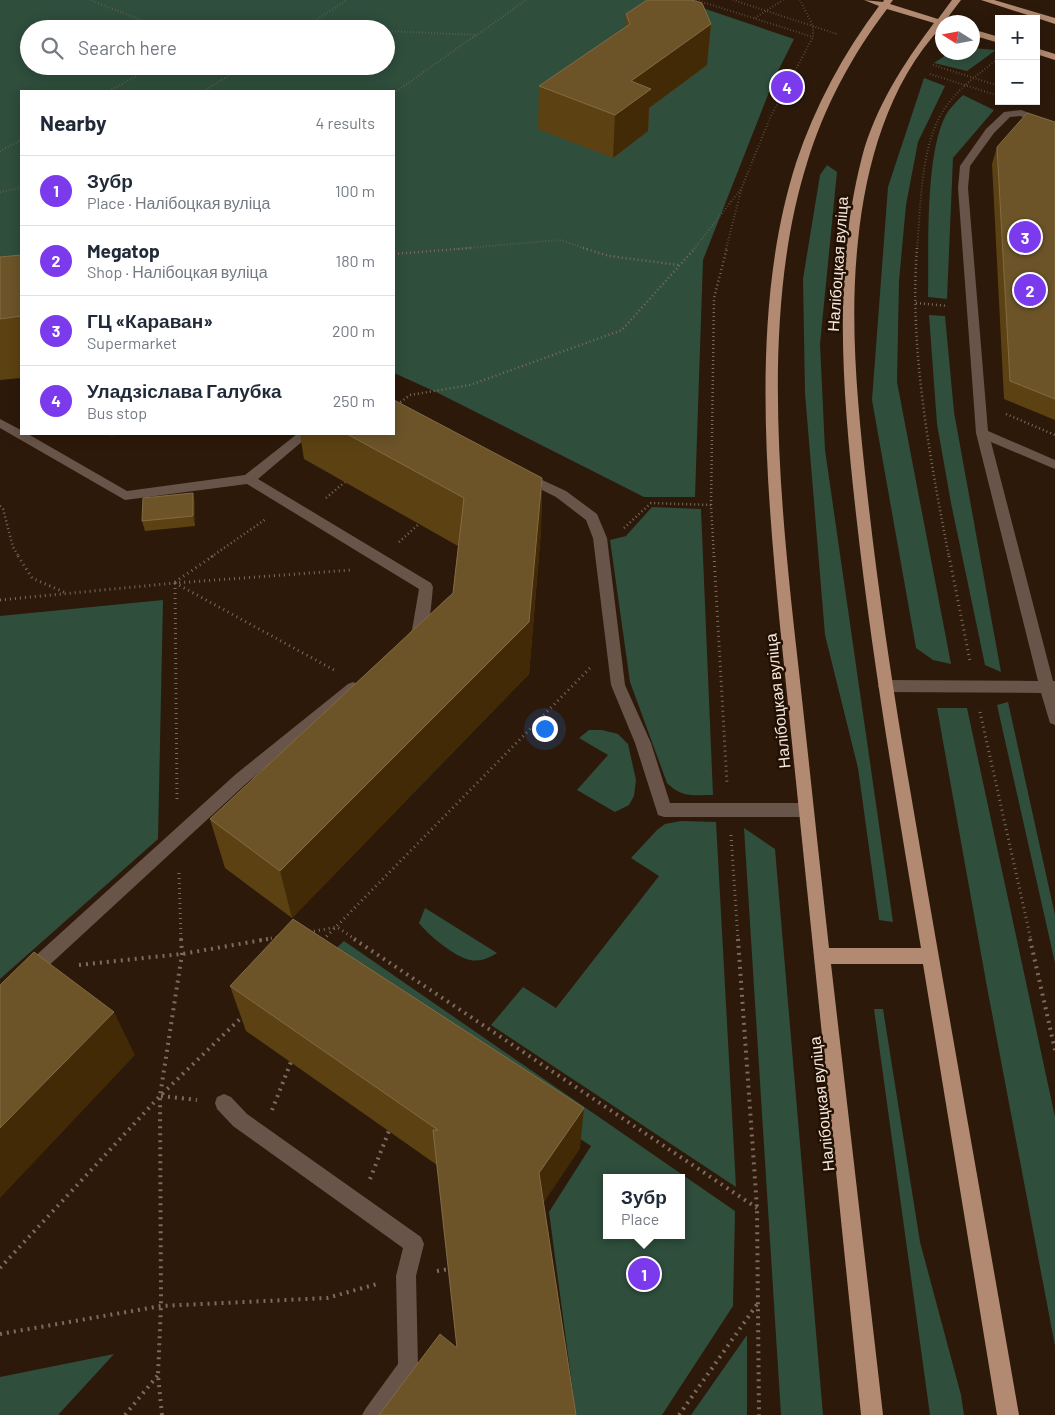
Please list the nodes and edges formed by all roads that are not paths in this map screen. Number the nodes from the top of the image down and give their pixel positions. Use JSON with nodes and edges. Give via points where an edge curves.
{"nodes":[{"id":1,"x":868,"y":0,"type":"edge"},
{"id":2,"x":957,"y":0,"type":"edge"},
{"id":3,"x":985,"y":0,"type":"edge"},
{"id":4,"x":887,"y":2,"type":"edge"},
{"id":5,"x":947,"y":15,"type":"edge"},
{"id":6,"x":935,"y":21,"type":"edge"},
{"id":7,"x":1055,"y":21,"type":"edge"},
{"id":8,"x":935,"y":31,"type":"edge"},
{"id":9,"x":980,"y":34,"type":"edge"},
{"id":10,"x":995,"y":39,"type":"edge"},
{"id":11,"x":1040,"y":52,"type":"edge"},
{"id":12,"x":1055,"y":57,"type":"edge"},
{"id":13,"x":1055,"y":125,"type":"edge"},
{"id":14,"x":0,"y":423,"type":"edge"},
{"id":15,"x":982,"y":433,"type":"junction"},
{"id":16,"x":20,"y":435,"type":"edge"},
{"id":17,"x":21,"y":435,"type":"edge"},
{"id":18,"x":304,"y":435,"type":"edge"},
{"id":19,"x":1055,"y":465,"type":"edge"},
{"id":20,"x":517,"y":472,"type":"edge"},
{"id":21,"x":249,"y":479,"type":"junction"},
{"id":22,"x":404,"y":646,"type":"edge"},
{"id":23,"x":362,"y":680,"type":"edge"},
{"id":24,"x":885,"y":686,"type":"junction"},
{"id":25,"x":1051,"y":686,"type":"edge"},
{"id":26,"x":1055,"y":719,"type":"edge"},
{"id":27,"x":805,"y":810,"type":"junction"},
{"id":28,"x":822,"y":956,"type":"junction"},
{"id":29,"x":931,"y":956,"type":"junction"},
{"id":30,"x":0,"y":999,"type":"edge"},
{"id":31,"x":224,"y":1103,"type":"road end"},
{"id":32,"x":373,"y":1415,"type":"edge"},
{"id":33,"x":872,"y":1415,"type":"edge"},
{"id":34,"x":1008,"y":1415,"type":"edge"}],
"edges":[{"from":1,"to":4,"type":"main road"},
{"from":2,"to":5,"type":"main road","name":"Налібоцкая вуліца"},
{"from":3,"to":7,"type":"main road"},
{"from":4,"to":6,"type":"main road"},
{"from":4,"to":27,"type":"main road","name":"Налібоцкая вуліца","via":[[853,50],[814,129],[793,197],[779,270],[773,451]]},
{"from":8,"to":24,"type":"main road","name":"Налібоцкая вуліца","via":[[907,67],[882,113],[868,156],[854,236],[850,286],[849,342],[854,435]]},
{"from":9,"to":10,"type":"main road"},
{"from":11,"to":12,"type":"main road"},
{"from":13,"to":15,"type":"lane","via":[[1021,113],[1006,114],[965,166],[963,188]]},
{"from":14,"to":16,"type":"lane"},
{"from":15,"to":19,"type":"lane"},
{"from":15,"to":25,"type":"lane"},
{"from":17,"to":21,"type":"lane","via":[[125,496]]},
{"from":18,"to":21,"type":"lane"},
{"from":20,"to":27,"type":"lane","via":[[561,494],[592,517],[600,538],[618,685],[643,743],[664,810]]},
{"from":21,"to":22,"type":"lane","via":[[426,587],[419,633]]},
{"from":23,"to":30,"type":"lane","via":[[242,778]]},
{"from":24,"to":25,"type":"lane"},
{"from":24,"to":29,"type":"main road","name":"Налібоцкая вуліца"},
{"from":25,"to":26,"type":"lane"},
{"from":27,"to":28,"type":"main road","name":"Налібоцкая вуліца"},
{"from":28,"to":29,"type":"main road"},
{"from":28,"to":33,"type":"main road","name":"Налібоцкая вуліца"},
{"from":29,"to":34,"type":"main road","name":"Налібоцкая вуліца"},
{"from":31,"to":32,"type":"lane","via":[[240,1120],[414,1244],[406,1276],[408,1368]]}]}
